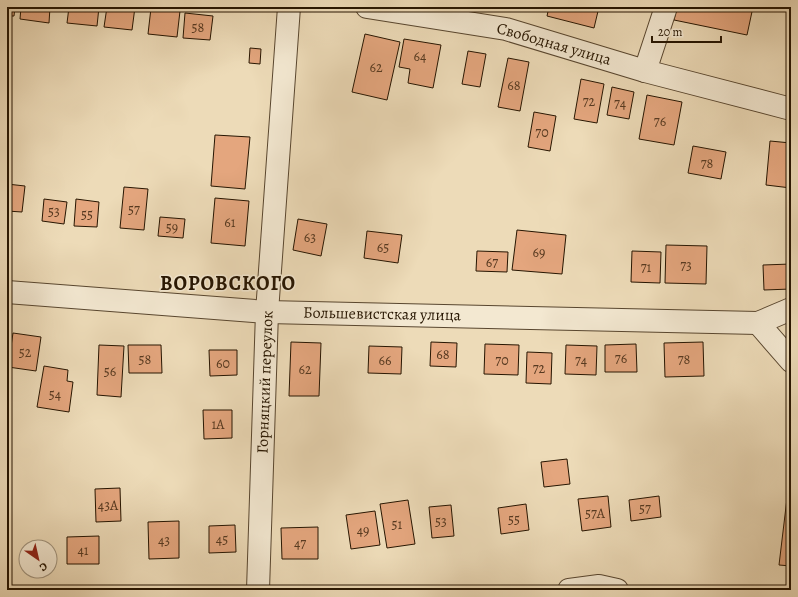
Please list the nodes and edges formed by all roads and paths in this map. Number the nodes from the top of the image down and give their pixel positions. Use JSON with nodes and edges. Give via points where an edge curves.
{"nodes":[{"id":1,"x":289,"y":7,"type":"edge"},
{"id":2,"x":367,"y":7,"type":"edge"},
{"id":3,"x":666,"y":7,"type":"edge"},
{"id":4,"x":645,"y":71,"type":"junction"},
{"id":5,"x":791,"y":109,"type":"edge"},
{"id":6,"x":7,"y":292,"type":"edge"},
{"id":7,"x":791,"y":309,"type":"edge"},
{"id":8,"x":267,"y":312,"type":"junction"},
{"id":9,"x":758,"y":323,"type":"junction"},
{"id":10,"x":791,"y":361,"type":"edge"},
{"id":11,"x":258,"y":590,"type":"edge"},
{"id":12,"x":569,"y":590,"type":"edge"},
{"id":13,"x":616,"y":590,"type":"edge"}],
"edges":[{"from":1,"to":8,"type":"street","name":"Горняцкий переулок"},
{"from":2,"to":4,"type":"street","name":"Свободная улица","via":[[506,29]]},
{"from":3,"to":4,"type":"street"},
{"from":4,"to":5,"type":"street","name":"Свободная улица"},
{"from":6,"to":8,"type":"street","name":"Большевистская улица"},
{"from":7,"to":9,"type":"street"},
{"from":8,"to":9,"type":"street","name":"Большевистская улица"},
{"from":8,"to":11,"type":"street","name":"Горняцкий переулок"},
{"from":9,"to":10,"type":"street"},
{"from":12,"to":13,"type":"street","via":[[599,586]]}]}
